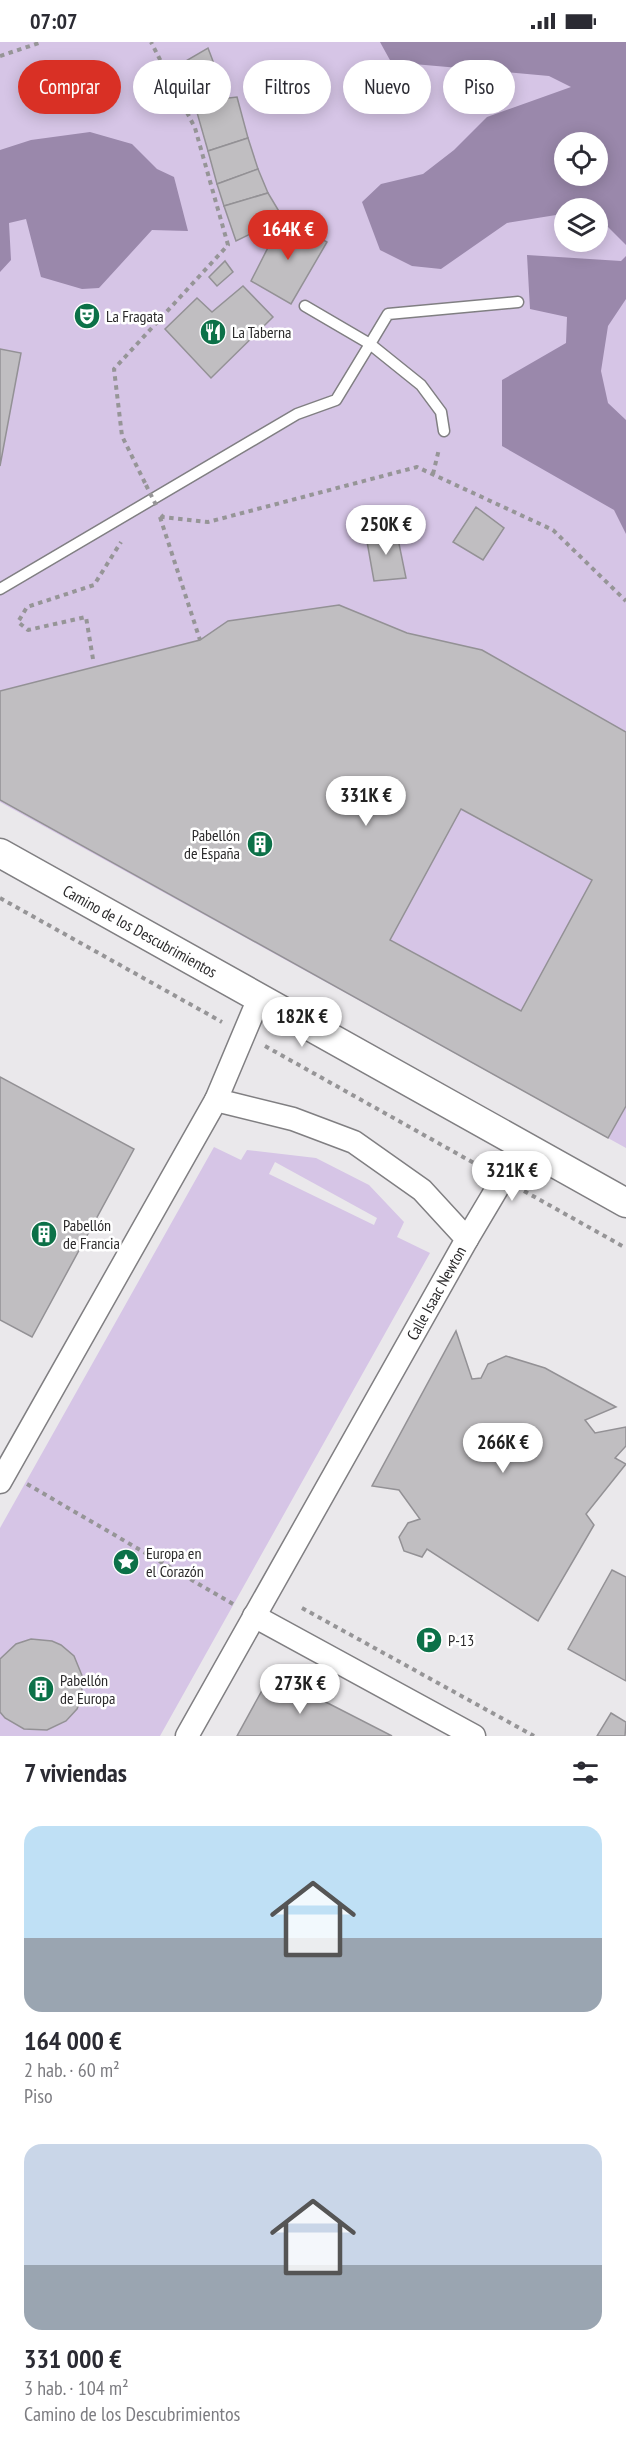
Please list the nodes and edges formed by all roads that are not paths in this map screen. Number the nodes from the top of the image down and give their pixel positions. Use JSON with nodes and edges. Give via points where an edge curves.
{"nodes":[{"id":1,"x":518,"y":302,"type":"dead end"},
{"id":2,"x":305,"y":306,"type":"dead end"},
{"id":3,"x":370,"y":344,"type":"junction"},
{"id":4,"x":444,"y":431,"type":"road end"},
{"id":5,"x":0,"y":589,"type":"edge"},
{"id":6,"x":0,"y":853,"type":"edge"},
{"id":7,"x":259,"y":998,"type":"junction"},
{"id":8,"x":216,"y":1100,"type":"junction"},
{"id":9,"x":523,"y":1145,"type":"junction"},
{"id":10,"x":626,"y":1203,"type":"edge"},
{"id":11,"x":467,"y":1239,"type":"junction"},
{"id":12,"x":2,"y":1474,"type":"edge"},
{"id":13,"x":254,"y":1616,"type":"junction"},
{"id":14,"x":187,"y":1736,"type":"edge"},
{"id":15,"x":474,"y":1736,"type":"edge"}],
"edges":[{"from":1,"to":3,"type":"lane","via":[[387,314]]},
{"from":2,"to":3,"type":"lane"},
{"from":3,"to":4,"type":"lane","via":[[421,385],[441,412]]},
{"from":3,"to":5,"type":"lane","via":[[336,400],[297,414]]},
{"from":6,"to":7,"type":"street","name":"Camino de los Descubrimientos"},
{"from":7,"to":8,"type":"street"},
{"from":7,"to":9,"type":"street","name":"Camino de los Descubrimientos"},
{"from":8,"to":11,"type":"street","name":"Calle Isaac Newton","via":[[294,1119],[354,1142],[422,1190]]},
{"from":8,"to":12,"type":"street"},
{"from":9,"to":10,"type":"street","name":"Camino de los Descubrimientos"},
{"from":9,"to":11,"type":"street"},
{"from":11,"to":13,"type":"street","name":"Calle Isaac Newton"},
{"from":13,"to":14,"type":"street","name":"Calle Isaac Newton"},
{"from":13,"to":15,"type":"street"}]}
